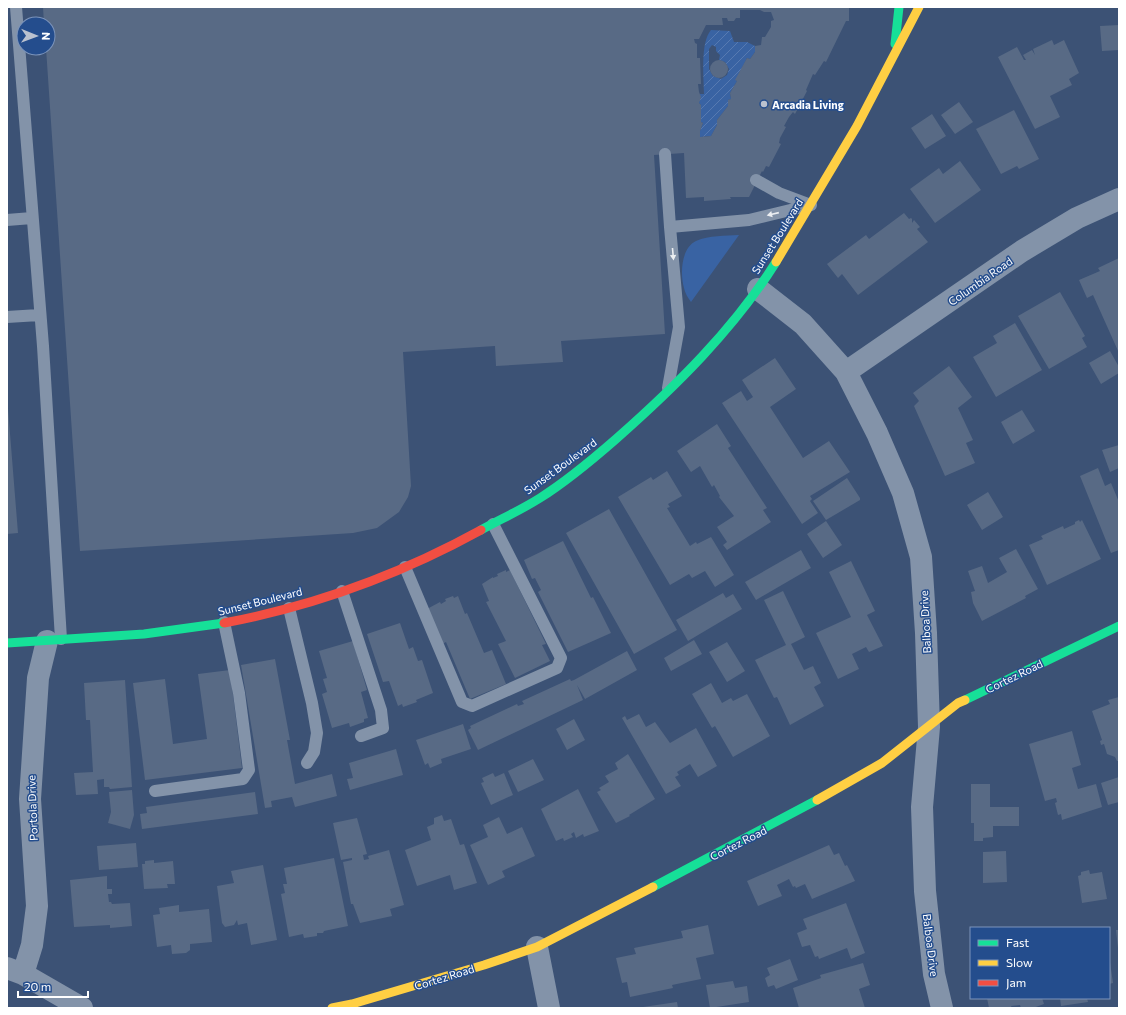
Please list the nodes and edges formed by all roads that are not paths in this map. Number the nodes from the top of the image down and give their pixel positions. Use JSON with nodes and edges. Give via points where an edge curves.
{"nodes":[{"id":1,"x":16,"y":7,"type":"edge"},
{"id":2,"x":899,"y":7,"type":"edge"},
{"id":3,"x":919,"y":7,"type":"edge"},
{"id":4,"x":893,"y":58,"type":"junction"},
{"id":5,"x":665,"y":154,"type":"dead end"},
{"id":6,"x":756,"y":180,"type":"dead end"},
{"id":7,"x":1119,"y":199,"type":"edge"},
{"id":8,"x":810,"y":205,"type":"junction"},
{"id":9,"x":32,"y":218,"type":"junction"},
{"id":10,"x":7,"y":220,"type":"edge"},
{"id":11,"x":670,"y":227,"type":"junction"},
{"id":12,"x":758,"y":289,"type":"junction"},
{"id":13,"x":39,"y":315,"type":"junction"},
{"id":14,"x":7,"y":317,"type":"edge"},
{"id":15,"x":846,"y":372,"type":"junction"},
{"id":16,"x":667,"y":393,"type":"junction"},
{"id":17,"x":493,"y":524,"type":"junction"},
{"id":18,"x":405,"y":567,"type":"junction"},
{"id":19,"x":342,"y":591,"type":"junction"},
{"id":20,"x":289,"y":608,"type":"junction"},
{"id":21,"x":224,"y":622,"type":"junction"},
{"id":22,"x":1119,"y":626,"type":"edge"},
{"id":23,"x":54,"y":640,"type":"junction"},
{"id":24,"x":7,"y":643,"type":"edge"},
{"id":25,"x":929,"y":727,"type":"junction"},
{"id":26,"x":361,"y":736,"type":"dead end"},
{"id":27,"x":307,"y":763,"type":"dead end"},
{"id":28,"x":155,"y":791,"type":"dead end"},
{"id":29,"x":536,"y":947,"type":"junction"},
{"id":30,"x":15,"y":971,"type":"edge"},
{"id":31,"x":82,"y":1008,"type":"edge"},
{"id":32,"x":332,"y":1008,"type":"edge"},
{"id":33,"x":549,"y":1008,"type":"edge"},
{"id":34,"x":942,"y":1008,"type":"edge"}],
"edges":[{"from":1,"to":9,"type":"lane"},
{"from":2,"to":4,"type":"main road"},
{"from":3,"to":4,"type":"main road","name":"Sunset Boulevard"},
{"from":4,"to":8,"type":"main road","name":"Sunset Boulevard"},
{"from":5,"to":11,"type":"lane"},
{"from":6,"to":8,"type":"lane","via":[[779,193]]},
{"from":7,"to":15,"type":"street","name":"Columbia Road","via":[[1077,218],[1022,251]]},
{"from":8,"to":11,"type":"lane","one_way":true,"via":[[749,220]]},
{"from":8,"to":12,"type":"main road","name":"Sunset Boulevard"},
{"from":9,"to":10,"type":"lane"},
{"from":9,"to":13,"type":"lane"},
{"from":11,"to":16,"type":"lane","one_way":true,"via":[[679,327]]},
{"from":12,"to":15,"type":"street","name":"Balboa Drive","via":[[803,324]]},
{"from":12,"to":16,"type":"main road","name":"Sunset Boulevard"},
{"from":13,"to":14,"type":"lane"},
{"from":13,"to":23,"type":"lane"},
{"from":15,"to":25,"type":"street","name":"Balboa Drive","via":[[877,433],[903,493],[921,557]]},
{"from":16,"to":17,"type":"main road","name":"Sunset Boulevard","via":[[603,450],[550,491]]},
{"from":17,"to":18,"type":"main road","name":"Sunset Boulevard"},
{"from":17,"to":18,"type":"lane","via":[[561,658],[557,668],[472,706],[462,702]]},
{"from":18,"to":19,"type":"main road","name":"Sunset Boulevard"},
{"from":19,"to":20,"type":"main road","name":"Sunset Boulevard"},
{"from":19,"to":26,"type":"lane","via":[[381,710],[383,728]]},
{"from":20,"to":21,"type":"main road","name":"Sunset Boulevard"},
{"from":20,"to":27,"type":"lane","via":[[317,734],[314,752]]},
{"from":21,"to":23,"type":"main road","name":"Sunset Boulevard","via":[[149,632]]},
{"from":21,"to":28,"type":"lane","via":[[239,693],[249,770],[243,779]]},
{"from":22,"to":25,"type":"main road","name":"Cortez Road","via":[[958,703]]},
{"from":23,"to":24,"type":"main road","name":"Sunset Boulevard"},
{"from":23,"to":30,"type":"street","name":"Portola Drive","via":[[38,678],[30,799],[36,906],[32,945]]},
{"from":25,"to":29,"type":"main road","name":"Cortez Road","via":[[882,763],[787,817]]},
{"from":25,"to":34,"type":"street","name":"Balboa Drive","via":[[922,807],[925,891],[934,974]]},
{"from":29,"to":32,"type":"main road","name":"Cortez Road","via":[[477,967]]},
{"from":29,"to":33,"type":"street"},
{"from":30,"to":31,"type":"street"}]}
